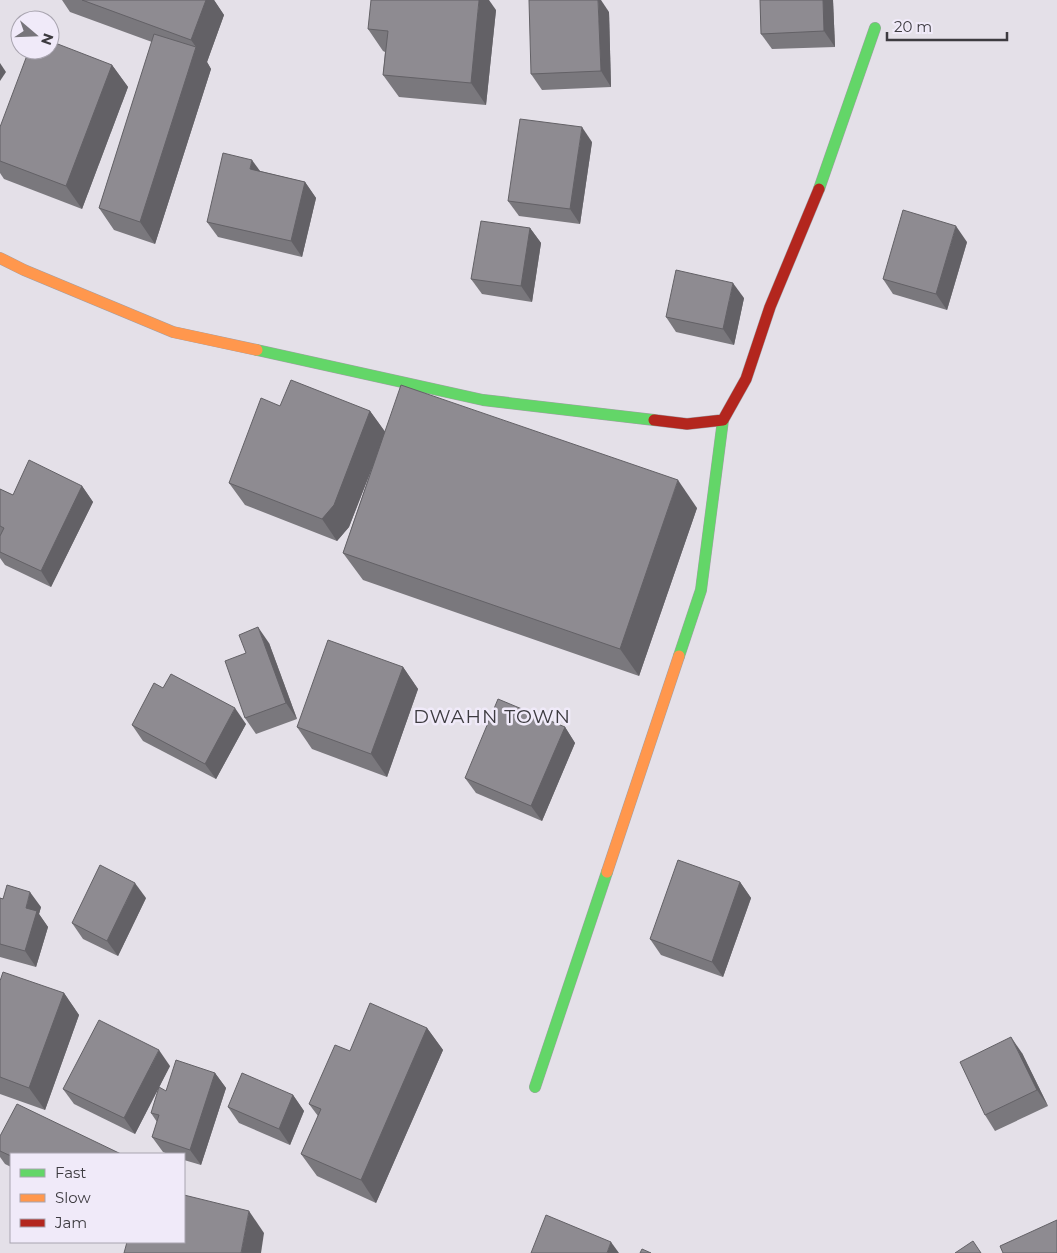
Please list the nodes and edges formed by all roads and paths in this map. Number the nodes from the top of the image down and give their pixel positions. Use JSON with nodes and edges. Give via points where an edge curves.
{"nodes":[{"id":1,"x":875,"y":28,"type":"dead end"},
{"id":2,"x":0,"y":258,"type":"edge"},
{"id":3,"x":723,"y":420,"type":"junction"},
{"id":4,"x":535,"y":1087,"type":"dead end"}],
"edges":[{"from":1,"to":3,"type":"street","via":[[818,193],[770,308],[746,379]]},
{"from":2,"to":3,"type":"street","via":[[173,332],[483,400],[687,424]]},
{"from":3,"to":4,"type":"street","via":[[701,590]]}]}
